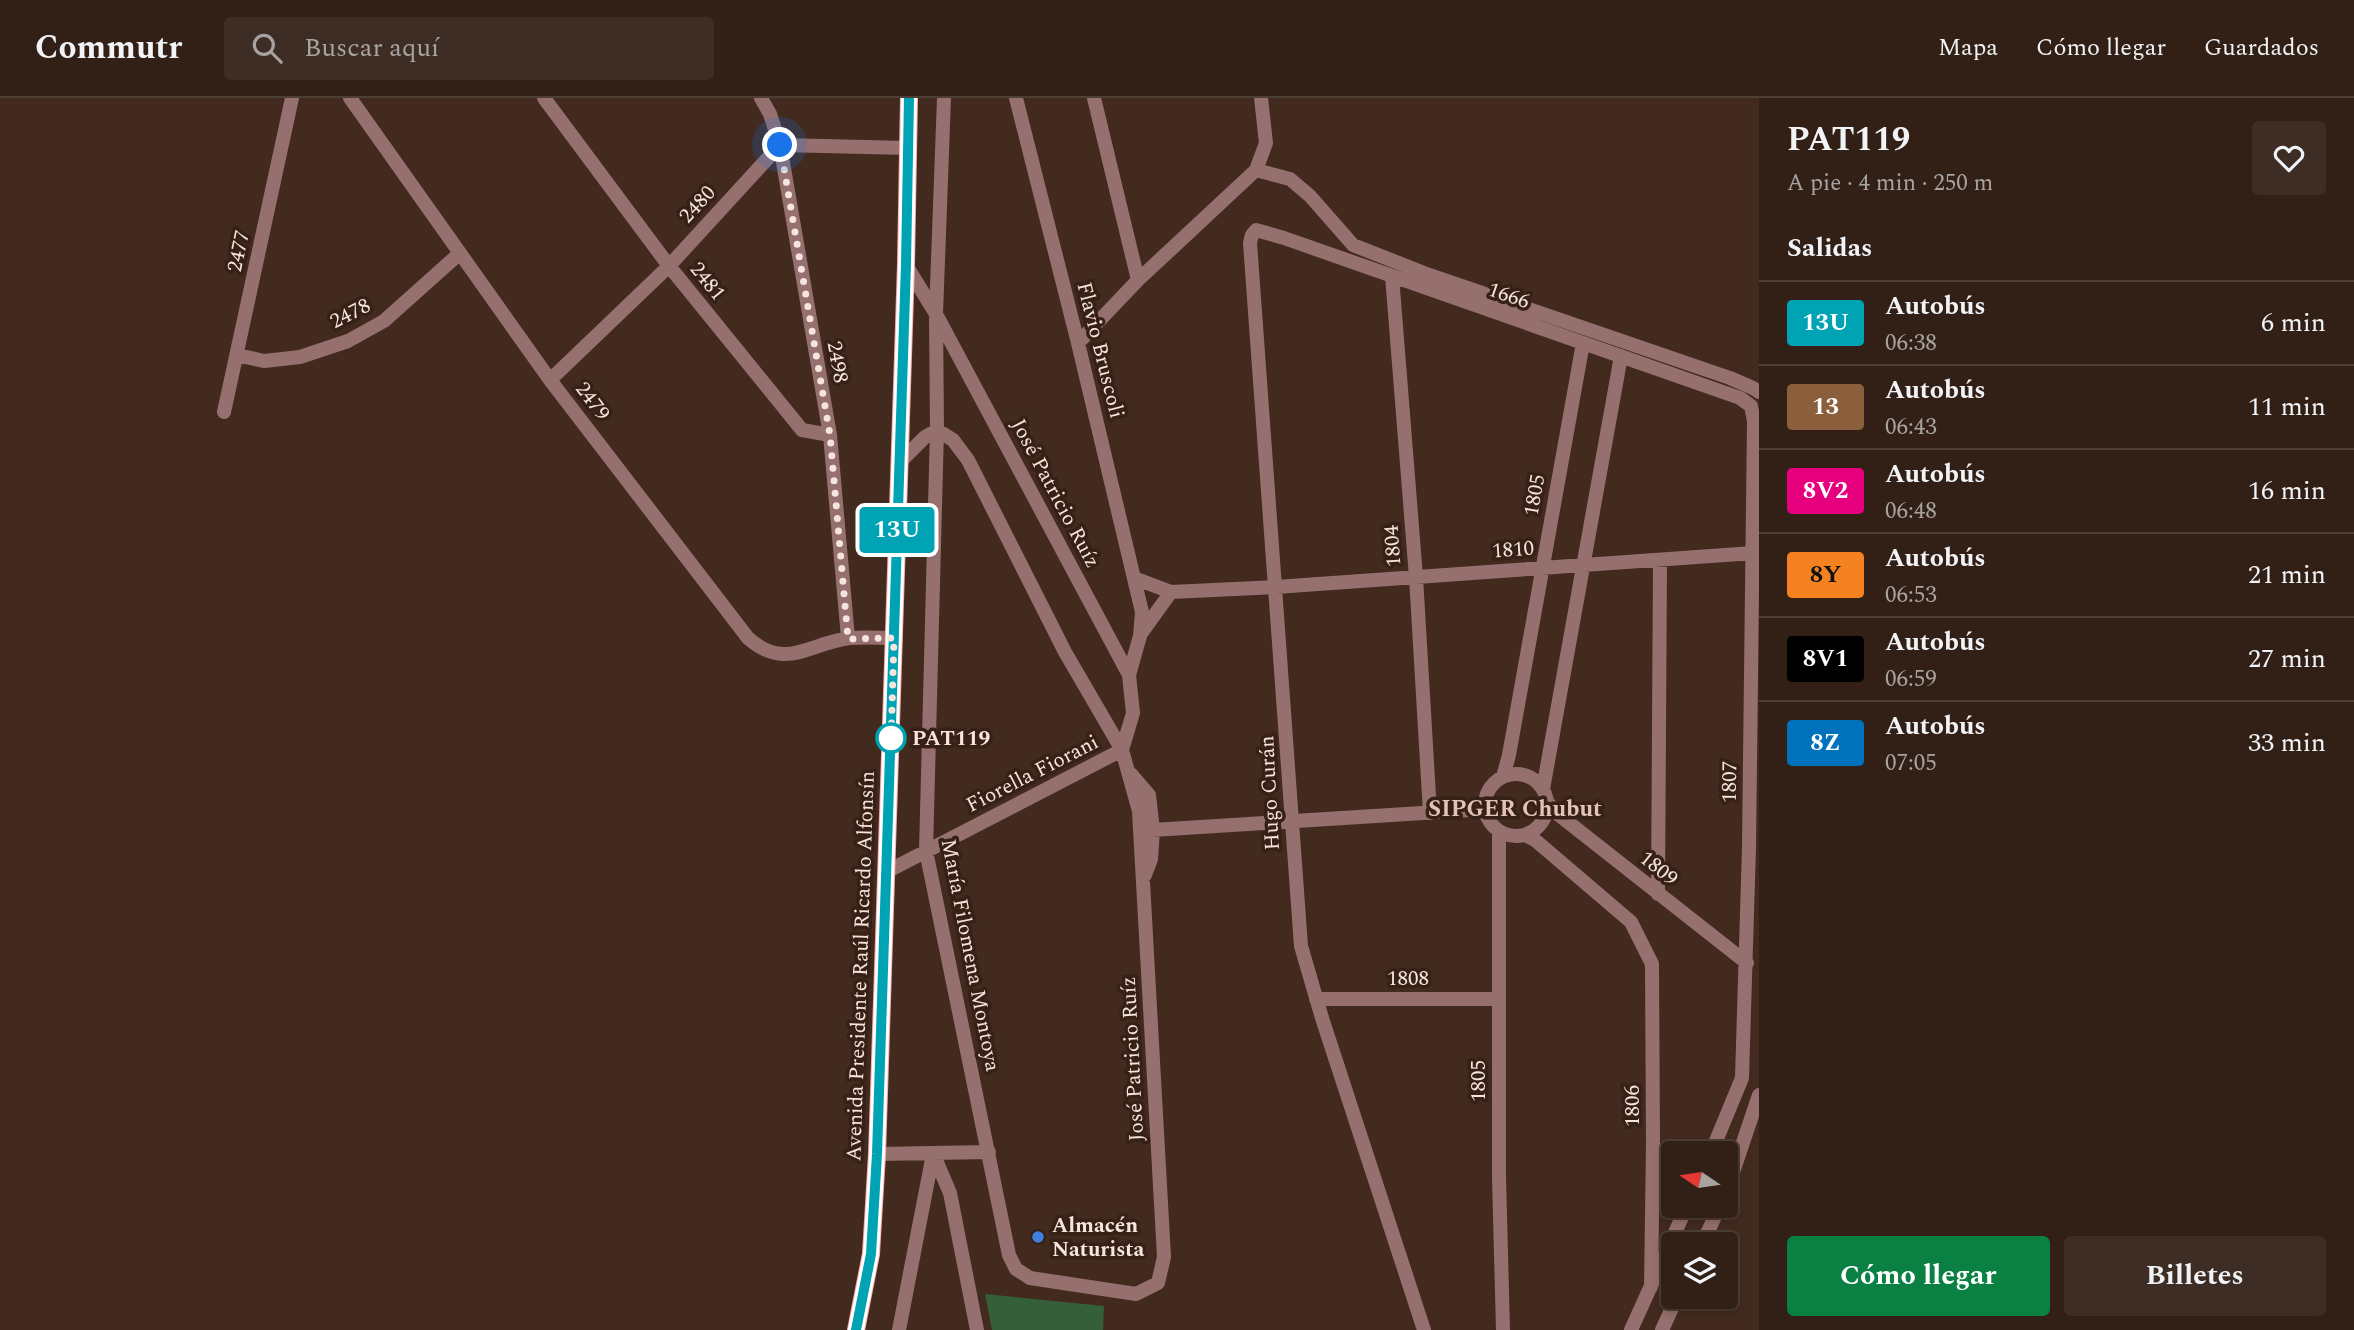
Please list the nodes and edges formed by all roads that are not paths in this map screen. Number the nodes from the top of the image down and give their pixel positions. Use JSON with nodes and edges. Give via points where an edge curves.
{"nodes":[{"id":1,"x":292,"y":98,"type":"edge"},
{"id":2,"x":351,"y":98,"type":"edge"},
{"id":3,"x":544,"y":98,"type":"edge"},
{"id":4,"x":761,"y":98,"type":"edge"},
{"id":5,"x":909,"y":98,"type":"edge"},
{"id":6,"x":944,"y":98,"type":"edge"},
{"id":7,"x":1016,"y":98,"type":"edge"},
{"id":8,"x":1094,"y":98,"type":"edge"},
{"id":9,"x":1261,"y":98,"type":"edge"},
{"id":10,"x":780,"y":145,"type":"junction"},
{"id":11,"x":908,"y":148,"type":"junction"},
{"id":12,"x":1256,"y":170,"type":"junction"},
{"id":13,"x":1252,"y":234,"type":"joint"},
{"id":14,"x":460,"y":253,"type":"junction"},
{"id":15,"x":906,"y":264,"type":"junction"},
{"id":16,"x":669,"y":266,"type":"junction"},
{"id":17,"x":1392,"y":276,"type":"junction"},
{"id":18,"x":1138,"y":280,"type":"junction"},
{"id":19,"x":936,"y":314,"type":"junction"},
{"id":20,"x":1078,"y":343,"type":"junction"},
{"id":21,"x":1583,"y":343,"type":"junction"},
{"id":22,"x":237,"y":355,"type":"junction"},
{"id":23,"x":1621,"y":356,"type":"junction"},
{"id":24,"x":550,"y":380,"type":"junction"},
{"id":25,"x":1759,"y":392,"type":"edge"},
{"id":26,"x":1751,"y":406,"type":"joint"},
{"id":27,"x":224,"y":412,"type":"dead end"},
{"id":28,"x":937,"y":430,"type":"junction"},
{"id":29,"x":830,"y":435,"type":"junction"},
{"id":30,"x":899,"y":463,"type":"junction"},
{"id":31,"x":1753,"y":553,"type":"junction"},
{"id":32,"x":1660,"y":560,"type":"junction"},
{"id":33,"x":1583,"y":565,"type":"junction"},
{"id":34,"x":1542,"y":568,"type":"junction"},
{"id":35,"x":1416,"y":577,"type":"junction"},
{"id":36,"x":1134,"y":578,"type":"junction"},
{"id":37,"x":1276,"y":587,"type":"junction"},
{"id":38,"x":1171,"y":592,"type":"junction"},
{"id":39,"x":1140,"y":636,"type":"junction"},
{"id":40,"x":894,"y":638,"type":"junction"},
{"id":41,"x":848,"y":639,"type":"junction"},
{"id":42,"x":1129,"y":675,"type":"junction"},
{"id":43,"x":1122,"y":750,"type":"junction"},
{"id":44,"x":1130,"y":773,"type":"junction"},
{"id":45,"x":1503,"y":777,"type":"junction"},
{"id":46,"x":1545,"y":796,"type":"junction"},
{"id":47,"x":1486,"y":809,"type":"junction"},
{"id":48,"x":1430,"y":813,"type":"junction"},
{"id":49,"x":1292,"y":821,"type":"junction"},
{"id":50,"x":1153,"y":830,"type":"junction"},
{"id":51,"x":1499,"y":831,"type":"junction"},
{"id":52,"x":1525,"y":835,"type":"junction"},
{"id":53,"x":926,"y":851,"type":"junction"},
{"id":54,"x":886,"y":872,"type":"junction"},
{"id":55,"x":1143,"y":880,"type":"junction"},
{"id":56,"x":1658,"y":894,"type":"junction"},
{"id":57,"x":1747,"y":963,"type":"junction"},
{"id":58,"x":1316,"y":999,"type":"junction"},
{"id":59,"x":1499,"y":999,"type":"junction"},
{"id":60,"x":1759,"y":1095,"type":"edge"},
{"id":61,"x":1716,"y":1141,"type":"edge"},
{"id":62,"x":989,"y":1152,"type":"junction"},
{"id":63,"x":933,"y":1153,"type":"junction"},
{"id":64,"x":877,"y":1154,"type":"junction"},
{"id":65,"x":1738,"y":1157,"type":"edge"},
{"id":66,"x":1683,"y":1218,"type":"edge"},
{"id":67,"x":1016,"y":1269,"type":"joint"},
{"id":68,"x":1651,"y":1287,"type":"junction"},
{"id":69,"x":1672,"y":1309,"type":"edge"},
{"id":70,"x":856,"y":1330,"type":"edge"},
{"id":71,"x":899,"y":1330,"type":"edge"},
{"id":72,"x":977,"y":1330,"type":"edge"},
{"id":73,"x":1424,"y":1330,"type":"edge"},
{"id":74,"x":1503,"y":1330,"type":"edge"},
{"id":75,"x":1631,"y":1330,"type":"edge"},
{"id":76,"x":1662,"y":1330,"type":"edge"}],
"edges":[{"from":1,"to":22,"type":"street","name":"2477"},
{"from":2,"to":14,"type":"street","name":"2479"},
{"from":3,"to":16,"type":"street","name":"2481"},
{"from":4,"to":10,"type":"street","name":"2498"},
{"from":5,"to":11,"type":"main road","name":"Avenida Presidente Raúl Ricardo Alfonsín"},
{"from":6,"to":19,"type":"street","name":"María Filomena Montoya"},
{"from":7,"to":20,"type":"street","name":"Flavio Bruscoli"},
{"from":8,"to":18,"type":"street"},
{"from":9,"to":12,"type":"street","via":[[1266,142]]},
{"from":10,"to":11,"type":"street"},
{"from":10,"to":16,"type":"street","name":"2480"},
{"from":10,"to":29,"type":"street","name":"2498"},
{"from":11,"to":15,"type":"main road","name":"Avenida Presidente Raúl Ricardo Alfonsín"},
{"from":12,"to":18,"type":"street"},
{"from":12,"to":25,"type":"street","via":[[1290,179],[1353,245]]},
{"from":13,"to":17,"type":"street","name":"1666","via":[[1262,230]]},
{"from":13,"to":37,"type":"street","name":"Hugo Curán"},
{"from":14,"to":22,"type":"street","name":"2478","via":[[384,321],[348,341],[288,358],[264,361]]},
{"from":14,"to":24,"type":"street","name":"2479"},
{"from":15,"to":19,"type":"street","name":"José Patricio Ruíz"},
{"from":15,"to":30,"type":"main road","name":"Avenida Presidente Raúl Ricardo Alfonsín"},
{"from":16,"to":24,"type":"street","name":"2480"},
{"from":16,"to":29,"type":"street","name":"2481","via":[[802,430]]},
{"from":17,"to":21,"type":"street","name":"1666"},
{"from":17,"to":35,"type":"street","name":"1804"},
{"from":18,"to":20,"type":"street"},
{"from":19,"to":28,"type":"street","name":"María Filomena Montoya"},
{"from":19,"to":42,"type":"street","name":"José Patricio Ruíz"},
{"from":20,"to":36,"type":"street","name":"Flavio Bruscoli"},
{"from":21,"to":23,"type":"street","name":"1666"},
{"from":21,"to":34,"type":"street","name":"1805"},
{"from":22,"to":27,"type":"street","name":"2477"},
{"from":23,"to":26,"type":"street","name":"1666","via":[[1740,398]]},
{"from":23,"to":33,"type":"street"},
{"from":24,"to":41,"type":"street","name":"2479","via":[[760,649],[794,654]]},
{"from":26,"to":31,"type":"street","name":"1807"},
{"from":28,"to":30,"type":"street"},
{"from":28,"to":43,"type":"street","name":"José Patricio Ruíz","via":[[953,440],[968,460],[1065,652]]},
{"from":28,"to":53,"type":"street","name":"María Filomena Montoya"},
{"from":29,"to":41,"type":"street","name":"2498"},
{"from":30,"to":40,"type":"main road","name":"Avenida Presidente Raúl Ricardo Alfonsín"},
{"from":31,"to":32,"type":"street","name":"1810"},
{"from":31,"to":57,"type":"street","name":"1807"},
{"from":32,"to":33,"type":"street","name":"1810"},
{"from":32,"to":56,"type":"street"},
{"from":33,"to":34,"type":"street","name":"1810"},
{"from":33,"to":46,"type":"street"},
{"from":34,"to":35,"type":"street","name":"1810"},
{"from":34,"to":45,"type":"street","name":"1805"},
{"from":35,"to":37,"type":"street","name":"1810"},
{"from":35,"to":48,"type":"street","name":"1804"},
{"from":36,"to":38,"type":"street"},
{"from":36,"to":39,"type":"street","name":"Flavio Bruscoli","via":[[1142,612]]},
{"from":37,"to":38,"type":"street","name":"1810"},
{"from":37,"to":49,"type":"street","name":"Hugo Curán"},
{"from":38,"to":39,"type":"street"},
{"from":39,"to":42,"type":"street"},
{"from":40,"to":41,"type":"street","name":"2479"},
{"from":40,"to":54,"type":"main road","name":"Avenida Presidente Raúl Ricardo Alfonsín"},
{"from":42,"to":43,"type":"street","name":"José Patricio Ruíz","via":[[1133,713]]},
{"from":43,"to":44,"type":"street","name":"José Patricio Ruíz"},
{"from":43,"to":53,"type":"street","name":"Fiorella Fiorani"},
{"from":44,"to":50,"type":"street","via":[[1149,795]]},
{"from":44,"to":55,"type":"street","name":"José Patricio Ruíz","via":[[1139,811]]},
{"from":45,"to":46,"type":"street","via":[[1525,775],[1536,781]]},
{"from":45,"to":47,"type":"street","via":[[1488,794]]},
{"from":46,"to":52,"type":"street","via":[[1543,822]]},
{"from":46,"to":56,"type":"street","name":"1809","via":[[1559,815]]},
{"from":47,"to":48,"type":"street"},
{"from":47,"to":51,"type":"street"},
{"from":48,"to":49,"type":"street"},
{"from":49,"to":50,"type":"street"},
{"from":49,"to":58,"type":"street","name":"Hugo Curán","via":[[1301,946]]},
{"from":50,"to":55,"type":"street","via":[[1152,859]]},
{"from":51,"to":52,"type":"street","via":[[1513,837]]},
{"from":51,"to":59,"type":"street","name":"1805"},
{"from":52,"to":68,"type":"street","name":"1806","via":[[1631,922],[1651,964]]},
{"from":53,"to":54,"type":"street","name":"Fiorella Fiorani"},
{"from":53,"to":62,"type":"street","name":"María Filomena Montoya"},
{"from":54,"to":64,"type":"main road","name":"Avenida Presidente Raúl Ricardo Alfonsín"},
{"from":55,"to":67,"type":"street","name":"José Patricio Ruíz","via":[[1164,1256],[1158,1283],[1136,1294],[1030,1278]]},
{"from":56,"to":57,"type":"street","name":"1809"},
{"from":57,"to":61,"type":"street","name":"1807","via":[[1742,1078]]},
{"from":58,"to":59,"type":"street","name":"1808"},
{"from":58,"to":73,"type":"street","name":"Hugo Curán"},
{"from":59,"to":74,"type":"street","name":"1805"},
{"from":60,"to":65,"type":"street"},
{"from":62,"to":63,"type":"street"},
{"from":62,"to":67,"type":"street","name":"María Filomena Montoya","via":[[1009,1255]]},
{"from":63,"to":64,"type":"street"},
{"from":63,"to":71,"type":"street"},
{"from":63,"to":72,"type":"street","via":[[950,1193]]},
{"from":64,"to":70,"type":"main road","name":"Avenida Presidente Raúl Ricardo Alfonsín","via":[[871,1254]]},
{"from":66,"to":68,"type":"street"},
{"from":68,"to":75,"type":"street"},
{"from":69,"to":76,"type":"street"}]}
